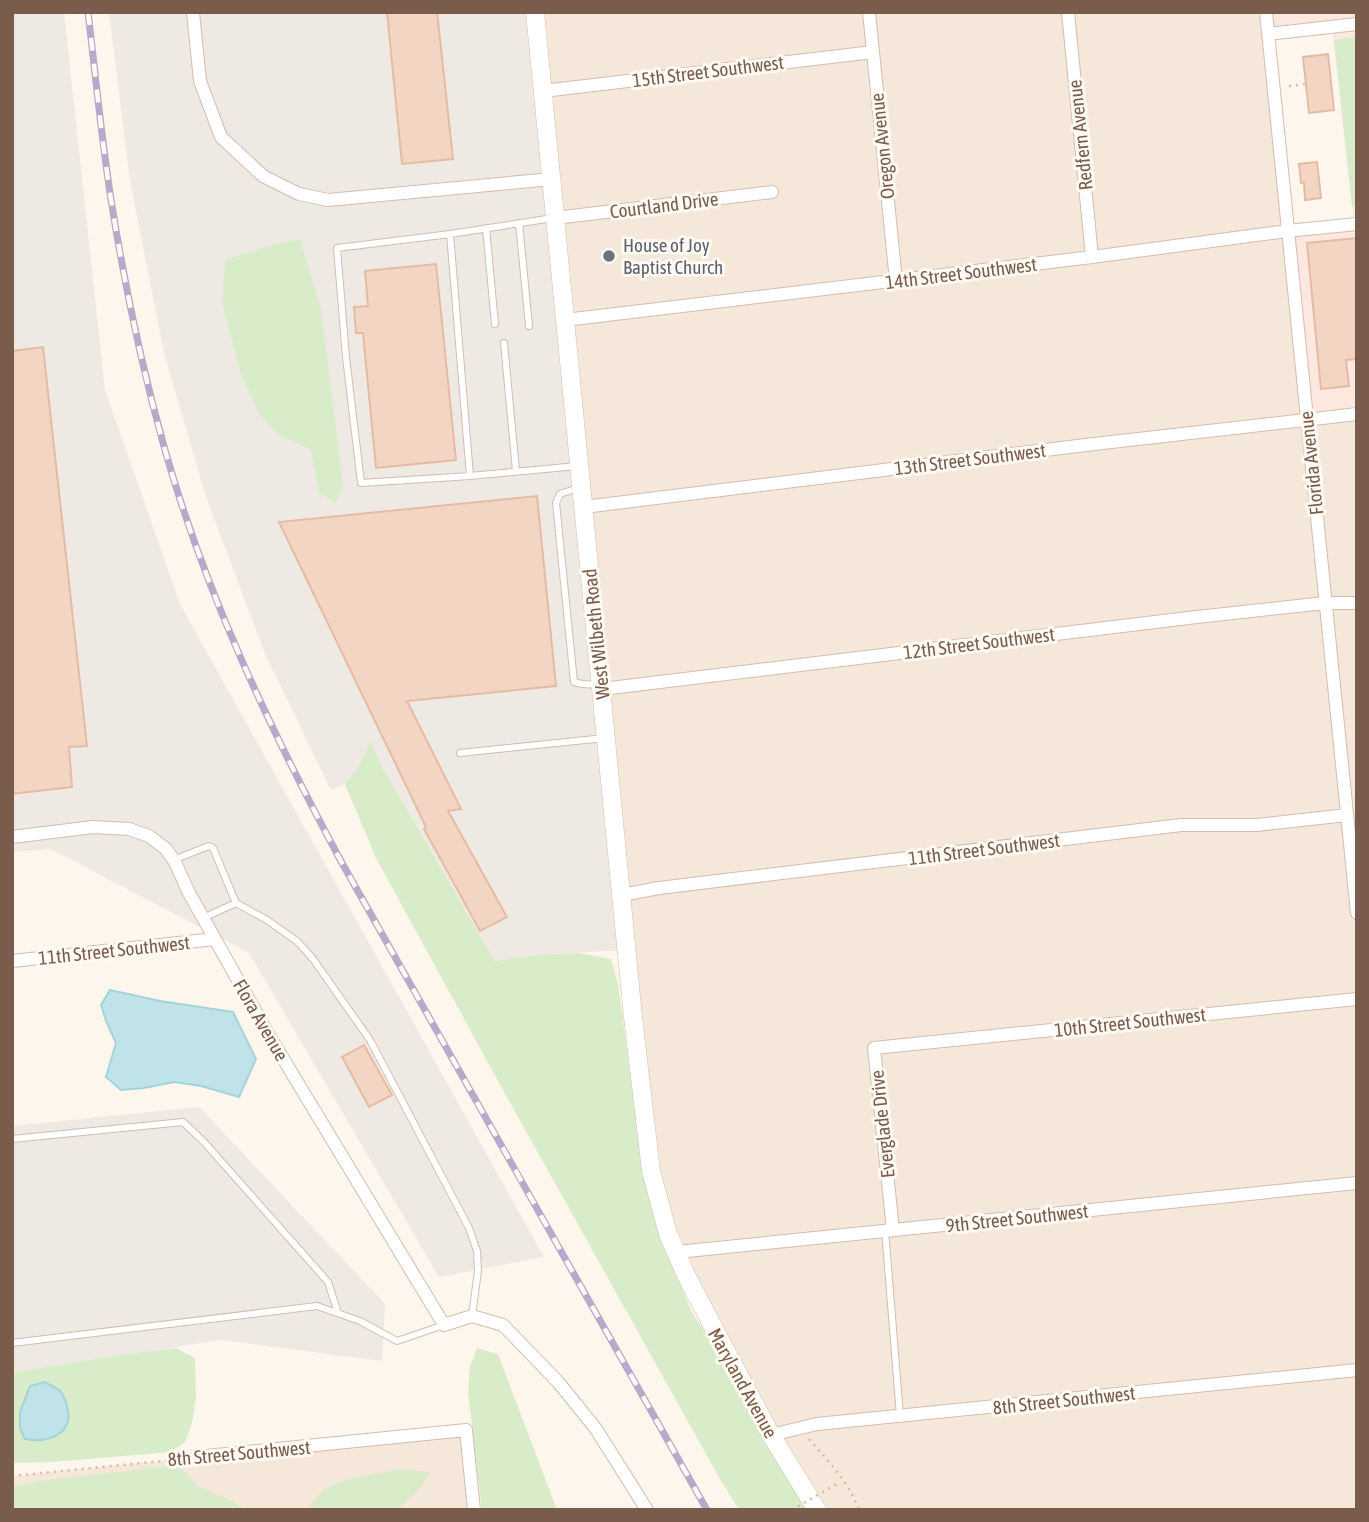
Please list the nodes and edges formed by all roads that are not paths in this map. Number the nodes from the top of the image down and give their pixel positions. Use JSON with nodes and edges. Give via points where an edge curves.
{"nodes":[{"id":1,"x":193,"y":12,"type":"edge"},
{"id":2,"x":535,"y":12,"type":"edge"},
{"id":3,"x":869,"y":12,"type":"edge"},
{"id":4,"x":1068,"y":12,"type":"edge"},
{"id":5,"x":1266,"y":12,"type":"edge"},
{"id":6,"x":1357,"y":24,"type":"edge"},
{"id":7,"x":1268,"y":34,"type":"junction"},
{"id":8,"x":873,"y":52,"type":"junction"},
{"id":9,"x":543,"y":91,"type":"junction"},
{"id":10,"x":552,"y":178,"type":"junction"},
{"id":11,"x":772,"y":192,"type":"dead end"},
{"id":12,"x":555,"y":218,"type":"junction"},
{"id":13,"x":519,"y":223,"type":"junction"},
{"id":14,"x":1357,"y":223,"type":"edge"},
{"id":15,"x":486,"y":228,"type":"junction"},
{"id":16,"x":1287,"y":231,"type":"junction"},
{"id":17,"x":450,"y":234,"type":"junction"},
{"id":18,"x":1092,"y":257,"type":"junction"},
{"id":19,"x":896,"y":281,"type":"junction"},
{"id":20,"x":565,"y":320,"type":"junction"},
{"id":21,"x":495,"y":324,"type":"dead end"},
{"id":22,"x":529,"y":326,"type":"dead end"},
{"id":23,"x":504,"y":343,"type":"dead end"},
{"id":24,"x":1357,"y":414,"type":"edge"},
{"id":25,"x":1306,"y":419,"type":"junction"},
{"id":26,"x":580,"y":466,"type":"junction"},
{"id":27,"x":516,"y":471,"type":"junction"},
{"id":28,"x":470,"y":476,"type":"junction"},
{"id":29,"x":581,"y":487,"type":"junction"},
{"id":30,"x":584,"y":507,"type":"junction"},
{"id":31,"x":1325,"y":603,"type":"junction"},
{"id":32,"x":1357,"y":603,"type":"edge"},
{"id":33,"x":602,"y":687,"type":"junction"},
{"id":34,"x":607,"y":738,"type":"junction"},
{"id":35,"x":460,"y":753,"type":"dead end"},
{"id":36,"x":1351,"y":796,"type":"edge"},
{"id":37,"x":1346,"y":815,"type":"junction"},
{"id":38,"x":12,"y":837,"type":"edge"},
{"id":39,"x":173,"y":860,"type":"junction"},
{"id":40,"x":622,"y":895,"type":"junction"},
{"id":41,"x":236,"y":903,"type":"junction"},
{"id":42,"x":1357,"y":913,"type":"edge"},
{"id":43,"x":203,"y":918,"type":"junction"},
{"id":44,"x":215,"y":939,"type":"junction"},
{"id":45,"x":12,"y":961,"type":"edge"},
{"id":46,"x":1357,"y":999,"type":"edge"},
{"id":47,"x":902,"y":1045,"type":"joint"},
{"id":48,"x":12,"y":1139,"type":"edge"},
{"id":49,"x":1357,"y":1183,"type":"edge"},
{"id":50,"x":889,"y":1230,"type":"junction"},
{"id":51,"x":677,"y":1252,"type":"junction"},
{"id":52,"x":338,"y":1313,"type":"junction"},
{"id":53,"x":472,"y":1316,"type":"junction"},
{"id":54,"x":444,"y":1325,"type":"junction"},
{"id":55,"x":12,"y":1343,"type":"edge"},
{"id":56,"x":1357,"y":1370,"type":"edge"},
{"id":57,"x":901,"y":1416,"type":"junction"},
{"id":58,"x":771,"y":1435,"type":"junction"},
{"id":59,"x":196,"y":1457,"type":"road end"},
{"id":60,"x":474,"y":1510,"type":"edge"},
{"id":61,"x":647,"y":1510,"type":"edge"},
{"id":62,"x":817,"y":1510,"type":"edge"}],
"edges":[{"from":1,"to":10,"type":"street","via":[[200,81],[221,137],[263,176],[299,194],[328,200]]},
{"from":2,"to":9,"type":"main road","name":"West Wilbeth Road"},
{"from":3,"to":8,"type":"street","name":"Oregon Avenue"},
{"from":4,"to":18,"type":"street","name":"Redfern Avenue"},
{"from":5,"to":7,"type":"street","name":"Florida Avenue"},
{"from":6,"to":7,"type":"street"},
{"from":7,"to":16,"type":"street","name":"Florida Avenue"},
{"from":8,"to":9,"type":"street","name":"15th Street Southwest"},
{"from":8,"to":19,"type":"street","name":"Oregon Avenue"},
{"from":9,"to":10,"type":"main road","name":"West Wilbeth Road"},
{"from":10,"to":12,"type":"main road","name":"West Wilbeth Road"},
{"from":11,"to":12,"type":"street","name":"Courtland Drive"},
{"from":12,"to":13,"type":"lane"},
{"from":12,"to":20,"type":"main road","name":"West Wilbeth Road"},
{"from":13,"to":15,"type":"lane"},
{"from":13,"to":22,"type":"lane"},
{"from":14,"to":16,"type":"street","name":"14th Street Southwest"},
{"from":15,"to":17,"type":"lane"},
{"from":15,"to":21,"type":"lane"},
{"from":16,"to":18,"type":"street","name":"14th Street Southwest"},
{"from":16,"to":25,"type":"street","name":"Florida Avenue"},
{"from":17,"to":28,"type":"lane"},
{"from":17,"to":28,"type":"lane","via":[[337,248],[346,357],[361,483]]},
{"from":18,"to":19,"type":"street","name":"14th Street Southwest"},
{"from":19,"to":20,"type":"street","name":"14th Street Southwest"},
{"from":20,"to":26,"type":"main road","name":"West Wilbeth Road"},
{"from":23,"to":27,"type":"lane"},
{"from":24,"to":25,"type":"street","name":"13th Street Southwest"},
{"from":25,"to":30,"type":"street","name":"13th Street Southwest"},
{"from":25,"to":31,"type":"street","name":"Florida Avenue"},
{"from":26,"to":27,"type":"lane"},
{"from":26,"to":29,"type":"main road","name":"West Wilbeth Road"},
{"from":27,"to":28,"type":"lane"},
{"from":29,"to":30,"type":"main road","name":"West Wilbeth Road"},
{"from":29,"to":33,"type":"lane","via":[[560,494],[556,503],[564,586],[574,681]]},
{"from":30,"to":33,"type":"main road","name":"West Wilbeth Road"},
{"from":31,"to":32,"type":"street","name":"12th Street Southwest"},
{"from":31,"to":33,"type":"street","name":"12th Street Southwest"},
{"from":31,"to":36,"type":"street","name":"Florida Avenue"},
{"from":33,"to":34,"type":"main road","name":"West Wilbeth Road"},
{"from":34,"to":35,"type":"lane"},
{"from":34,"to":40,"type":"main road","name":"West Wilbeth Road"},
{"from":36,"to":37,"type":"street","name":"Florida Avenue"},
{"from":37,"to":40,"type":"street","name":"11th Street Southwest","via":[[1258,825],[1181,825]]},
{"from":37,"to":42,"type":"street","name":"Florida Avenue"},
{"from":38,"to":39,"type":"street","name":"Flora Avenue","via":[[83,828],[129,829],[159,842]]},
{"from":39,"to":41,"type":"lane","via":[[213,848]]},
{"from":39,"to":43,"type":"street","name":"Flora Avenue"},
{"from":40,"to":51,"type":"main road","name":"West Wilbeth Road","via":[[650,1171],[664,1225]]},
{"from":41,"to":43,"type":"lane"},
{"from":41,"to":53,"type":"lane","via":[[298,942],[370,1041],[477,1251]]},
{"from":43,"to":44,"type":"street","name":"Flora Avenue"},
{"from":44,"to":45,"type":"street","name":"11th Street Southwest"},
{"from":44,"to":54,"type":"street","name":"Flora Avenue"},
{"from":46,"to":47,"type":"street","name":"10th Street Southwest"},
{"from":47,"to":50,"type":"street","name":"Everglade Drive","via":[[874,1048]]},
{"from":48,"to":52,"type":"lane","via":[[183,1122],[328,1282]]},
{"from":49,"to":50,"type":"street","name":"9th Street Southwest"},
{"from":50,"to":51,"type":"street","name":"9th Street Southwest"},
{"from":50,"to":57,"type":"lane"},
{"from":51,"to":58,"type":"main road","name":"Maryland Avenue"},
{"from":52,"to":54,"type":"lane","via":[[397,1341]]},
{"from":52,"to":55,"type":"lane","via":[[317,1306]]},
{"from":53,"to":54,"type":"street"},
{"from":53,"to":61,"type":"street","via":[[503,1325],[559,1383],[596,1429]]},
{"from":56,"to":57,"type":"street","name":"8th Street Southwest"},
{"from":57,"to":58,"type":"street","name":"8th Street Southwest","via":[[817,1424]]},
{"from":58,"to":62,"type":"main road","name":"Maryland Avenue"},
{"from":59,"to":60,"type":"street","name":"8th Street Southwest","via":[[466,1430]]}]}
